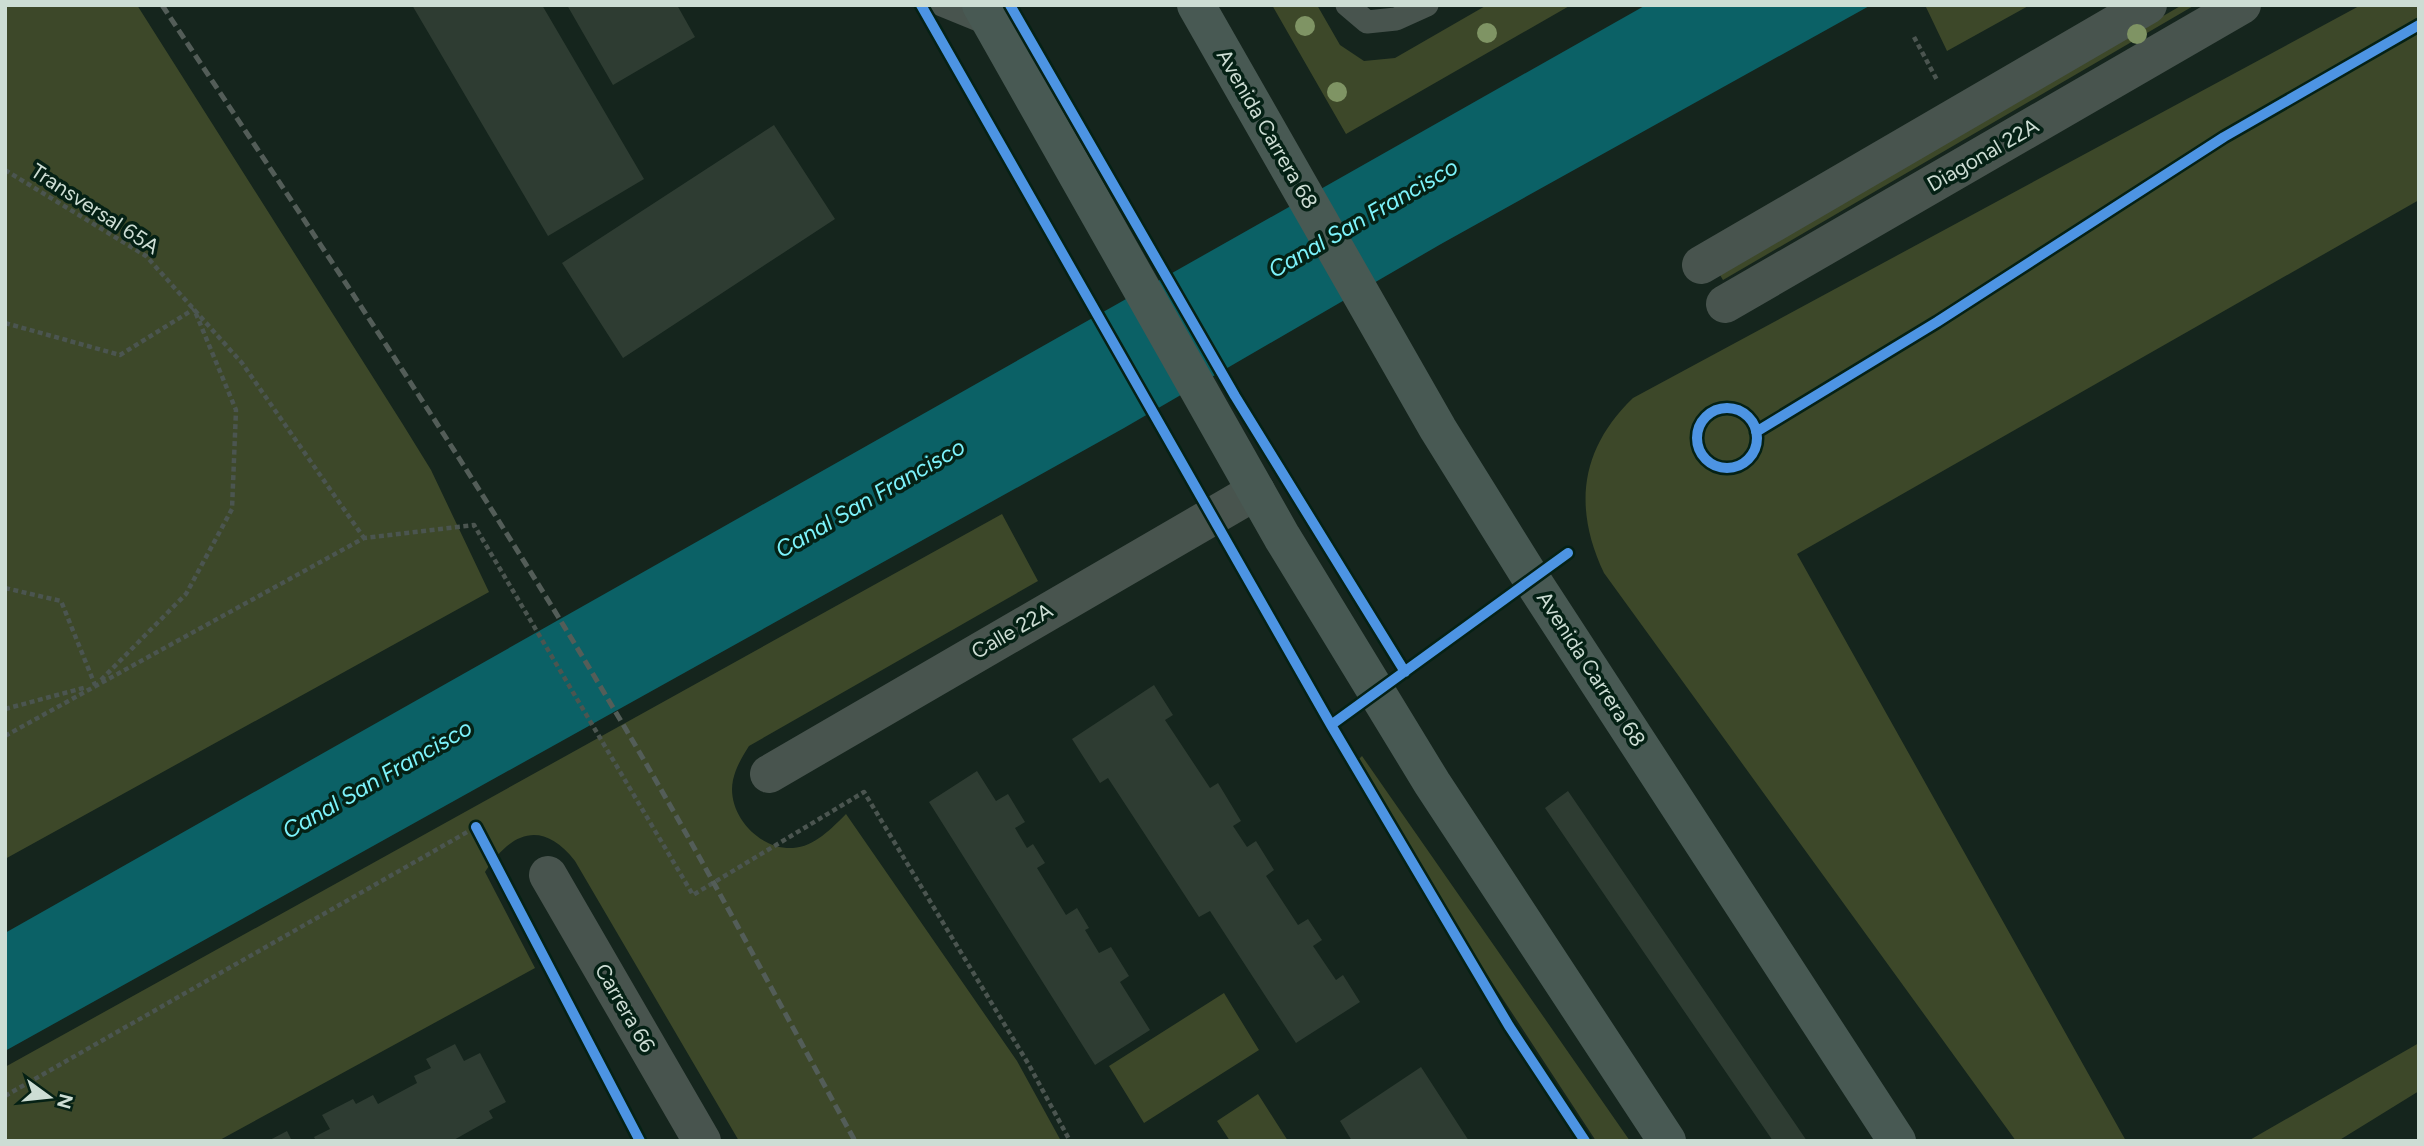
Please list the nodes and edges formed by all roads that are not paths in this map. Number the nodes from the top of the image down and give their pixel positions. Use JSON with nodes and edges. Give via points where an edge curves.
{"nodes":[{"id":1,"x":942,"y":5,"type":"edge"},
{"id":2,"x":1196,"y":5,"type":"edge"},
{"id":3,"x":1347,"y":5,"type":"edge"},
{"id":4,"x":1427,"y":5,"type":"edge"},
{"id":5,"x":2148,"y":5,"type":"edge"},
{"id":6,"x":2242,"y":5,"type":"edge"},
{"id":7,"x":987,"y":15,"type":"edge"},
{"id":8,"x":1701,"y":265,"type":"dead end"},
{"id":9,"x":1724,"y":304,"type":"dead end"},
{"id":10,"x":1256,"y":491,"type":"junction"},
{"id":11,"x":769,"y":774,"type":"dead end"},
{"id":12,"x":548,"y":875,"type":"dead end"},
{"id":13,"x":702,"y":1141,"type":"edge"},
{"id":14,"x":1667,"y":1141,"type":"edge"},
{"id":15,"x":1898,"y":1141,"type":"edge"}],
"edges":[{"from":1,"to":7,"type":"lane"},
{"from":2,"to":15,"type":"main road","name":"Avenida Carrera 68","via":[[1438,429]]},
{"from":3,"to":4,"type":"lane","via":[[1367,22],[1396,19]]},
{"from":5,"to":8,"type":"street"},
{"from":6,"to":9,"type":"street","name":"Diagonal 22A"},
{"from":7,"to":10,"type":"main road"},
{"from":10,"to":11,"type":"street","name":"Calle 22A"},
{"from":10,"to":14,"type":"main road","via":[[1432,783]]},
{"from":12,"to":13,"type":"street","name":"Carrera 66"}]}
